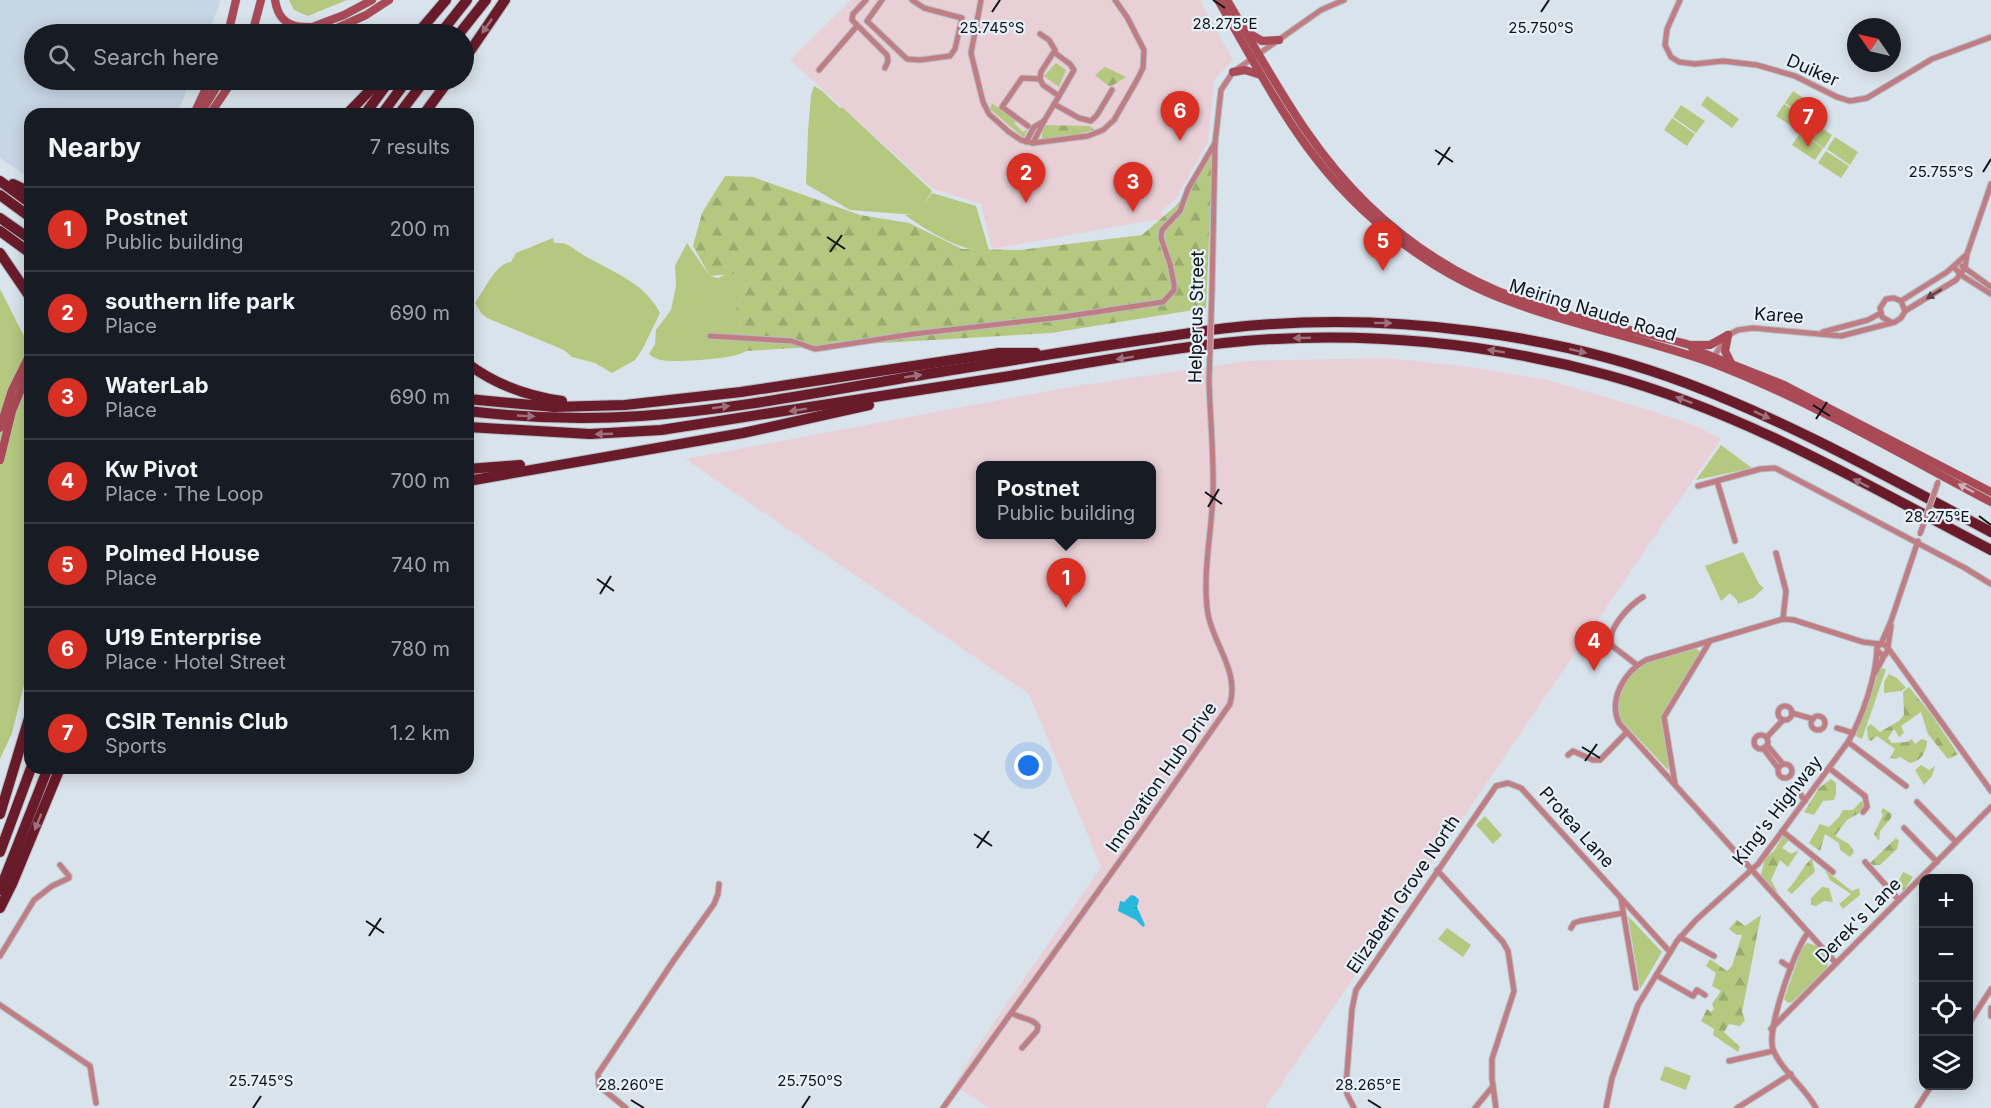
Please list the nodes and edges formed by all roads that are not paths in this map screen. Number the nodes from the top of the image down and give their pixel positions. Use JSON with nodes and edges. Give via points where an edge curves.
{"nodes":[{"id":1,"x":236,"y":0,"type":"edge"},
{"id":2,"x":261,"y":0,"type":"edge"},
{"id":3,"x":275,"y":0,"type":"edge"},
{"id":4,"x":372,"y":0,"type":"edge"},
{"id":5,"x":388,"y":0,"type":"edge"},
{"id":6,"x":446,"y":0,"type":"edge"},
{"id":7,"x":451,"y":0,"type":"edge"},
{"id":8,"x":467,"y":0,"type":"edge"},
{"id":9,"x":486,"y":0,"type":"edge"},
{"id":10,"x":505,"y":0,"type":"edge"},
{"id":11,"x":866,"y":0,"type":"edge"},
{"id":12,"x":882,"y":0,"type":"edge"},
{"id":13,"x":912,"y":0,"type":"edge"},
{"id":14,"x":981,"y":0,"type":"edge"},
{"id":15,"x":1115,"y":0,"type":"edge"},
{"id":16,"x":1218,"y":0,"type":"edge"},
{"id":17,"x":1227,"y":0,"type":"edge"},
{"id":18,"x":1330,"y":0,"type":"edge"},
{"id":19,"x":1344,"y":0,"type":"edge"},
{"id":20,"x":1680,"y":0,"type":"edge"},
{"id":21,"x":1325,"y":8,"type":"junction"},
{"id":22,"x":962,"y":18,"type":"junction"},
{"id":23,"x":976,"y":22,"type":"junction"},
{"id":24,"x":230,"y":24,"type":"edge"},
{"id":25,"x":255,"y":24,"type":"edge"},
{"id":26,"x":291,"y":24,"type":"edge"},
{"id":27,"x":323,"y":24,"type":"edge"},
{"id":28,"x":346,"y":24,"type":"edge"},
{"id":29,"x":426,"y":24,"type":"edge"},
{"id":30,"x":431,"y":24,"type":"edge"},
{"id":31,"x":448,"y":24,"type":"edge"},
{"id":32,"x":467,"y":24,"type":"edge"},
{"id":33,"x":857,"y":26,"type":"junction"},
{"id":34,"x":1244,"y":29,"type":"junction"},
{"id":35,"x":1040,"y":34,"type":"dead end"},
{"id":36,"x":1991,"y":38,"type":"edge"},
{"id":37,"x":1279,"y":40,"type":"junction"},
{"id":38,"x":474,"y":46,"type":"edge"},
{"id":39,"x":1055,"y":53,"type":"junction"},
{"id":40,"x":1256,"y":57,"type":"junction"},
{"id":41,"x":885,"y":68,"type":"dead end"},
{"id":42,"x":819,"y":70,"type":"dead end"},
{"id":43,"x":1233,"y":72,"type":"junction"},
{"id":44,"x":1262,"y":75,"type":"junction"},
{"id":45,"x":1040,"y":79,"type":"junction"},
{"id":46,"x":205,"y":90,"type":"edge"},
{"id":47,"x":214,"y":90,"type":"edge"},
{"id":48,"x":227,"y":90,"type":"edge"},
{"id":49,"x":370,"y":90,"type":"edge"},
{"id":50,"x":383,"y":90,"type":"edge"},
{"id":51,"x":400,"y":90,"type":"edge"},
{"id":52,"x":417,"y":90,"type":"edge"},
{"id":53,"x":443,"y":90,"type":"edge"},
{"id":54,"x":445,"y":90,"type":"edge"},
{"id":55,"x":1112,"y":90,"type":"dead end"},
{"id":56,"x":1059,"y":96,"type":"junction"},
{"id":57,"x":1054,"y":104,"type":"junction"},
{"id":58,"x":197,"y":108,"type":"edge"},
{"id":59,"x":204,"y":108,"type":"edge"},
{"id":60,"x":214,"y":108,"type":"edge"},
{"id":61,"x":353,"y":108,"type":"edge"},
{"id":62,"x":369,"y":108,"type":"edge"},
{"id":63,"x":386,"y":108,"type":"edge"},
{"id":64,"x":404,"y":108,"type":"edge"},
{"id":65,"x":429,"y":108,"type":"edge"},
{"id":66,"x":435,"y":108,"type":"edge"},
{"id":67,"x":1044,"y":121,"type":"junction"},
{"id":68,"x":1028,"y":126,"type":"dead end"},
{"id":69,"x":1026,"y":142,"type":"junction"},
{"id":70,"x":1033,"y":143,"type":"junction"},
{"id":71,"x":1215,"y":143,"type":"junction"},
{"id":72,"x":0,"y":176,"type":"edge"},
{"id":73,"x":0,"y":181,"type":"edge"},
{"id":74,"x":1991,"y":184,"type":"edge"},
{"id":75,"x":24,"y":189,"type":"edge"},
{"id":76,"x":0,"y":195,"type":"edge"},
{"id":77,"x":24,"y":199,"type":"edge"},
{"id":78,"x":24,"y":213,"type":"edge"},
{"id":79,"x":0,"y":218,"type":"edge"},
{"id":80,"x":0,"y":231,"type":"edge"},
{"id":81,"x":24,"y":235,"type":"edge"},
{"id":82,"x":24,"y":249,"type":"edge"},
{"id":83,"x":0,"y":253,"type":"edge"},
{"id":84,"x":1967,"y":254,"type":"junction"},
{"id":85,"x":1956,"y":265,"type":"junction"},
{"id":86,"x":1965,"y":268,"type":"junction"},
{"id":87,"x":1962,"y":275,"type":"junction"},
{"id":88,"x":1991,"y":287,"type":"edge"},
{"id":89,"x":24,"y":288,"type":"edge"},
{"id":90,"x":1991,"y":294,"type":"edge"},
{"id":91,"x":1901,"y":301,"type":"junction"},
{"id":92,"x":1905,"y":311,"type":"junction"},
{"id":93,"x":1881,"y":314,"type":"junction"},
{"id":94,"x":1891,"y":322,"type":"junction"},
{"id":95,"x":1856,"y":324,"type":"junction"},
{"id":96,"x":1820,"y":333,"type":"junction"},
{"id":97,"x":1859,"y":333,"type":"junction"},
{"id":98,"x":1728,"y":335,"type":"junction"},
{"id":99,"x":710,"y":336,"type":"dead end"},
{"id":100,"x":1690,"y":345,"type":"junction"},
{"id":101,"x":1048,"y":355,"type":"junction"},
{"id":102,"x":1712,"y":359,"type":"junction"},
{"id":103,"x":1731,"y":363,"type":"junction"},
{"id":104,"x":24,"y":366,"type":"edge"},
{"id":105,"x":474,"y":368,"type":"edge"},
{"id":106,"x":1042,"y":371,"type":"junction"},
{"id":107,"x":24,"y":383,"type":"edge"},
{"id":108,"x":474,"y":399,"type":"edge"},
{"id":109,"x":632,"y":404,"type":"junction"},
{"id":110,"x":474,"y":411,"type":"edge"},
{"id":111,"x":474,"y":427,"type":"edge"},
{"id":112,"x":0,"y":428,"type":"edge"},
{"id":113,"x":616,"y":455,"type":"junction"},
{"id":114,"x":0,"y":460,"type":"edge"},
{"id":115,"x":1944,"y":466,"type":"junction"},
{"id":116,"x":474,"y":469,"type":"edge"},
{"id":117,"x":1939,"y":478,"type":"junction"},
{"id":118,"x":474,"y":480,"type":"edge"},
{"id":119,"x":1717,"y":481,"type":"junction"},
{"id":120,"x":1698,"y":486,"type":"dead end"},
{"id":121,"x":1213,"y":491,"type":"joint"},
{"id":122,"x":1991,"y":492,"type":"edge"},
{"id":123,"x":1991,"y":502,"type":"edge"},
{"id":124,"x":1991,"y":532,"type":"edge"},
{"id":125,"x":1735,"y":541,"type":"dead end"},
{"id":126,"x":1917,"y":542,"type":"junction"},
{"id":127,"x":1991,"y":550,"type":"edge"},
{"id":128,"x":1776,"y":553,"type":"dead end"},
{"id":129,"x":1991,"y":584,"type":"edge"},
{"id":130,"x":1643,"y":597,"type":"dead end"},
{"id":131,"x":1783,"y":620,"type":"junction"},
{"id":132,"x":1891,"y":621,"type":"junction"},
{"id":133,"x":1710,"y":640,"type":"junction"},
{"id":134,"x":1879,"y":647,"type":"junction"},
{"id":135,"x":1887,"y":650,"type":"junction"},
{"id":136,"x":1637,"y":665,"type":"junction"},
{"id":137,"x":1873,"y":677,"type":"junction"},
{"id":138,"x":1792,"y":715,"type":"junction"},
{"id":139,"x":1781,"y":719,"type":"junction"},
{"id":140,"x":1812,"y":720,"type":"junction"},
{"id":141,"x":1826,"y":724,"type":"junction"},
{"id":142,"x":1627,"y":732,"type":"junction"},
{"id":143,"x":1853,"y":733,"type":"junction"},
{"id":144,"x":24,"y":735,"type":"edge"},
{"id":145,"x":1765,"y":736,"type":"junction"},
{"id":146,"x":1848,"y":742,"type":"junction"},
{"id":147,"x":1765,"y":747,"type":"junction"},
{"id":148,"x":1569,"y":754,"type":"dead end"},
{"id":149,"x":1780,"y":766,"type":"junction"},
{"id":150,"x":1829,"y":768,"type":"junction"},
{"id":151,"x":29,"y":774,"type":"edge"},
{"id":152,"x":46,"y":774,"type":"edge"},
{"id":153,"x":58,"y":774,"type":"edge"},
{"id":154,"x":1788,"y":778,"type":"junction"},
{"id":155,"x":1508,"y":783,"type":"joint"},
{"id":156,"x":1676,"y":786,"type":"junction"},
{"id":157,"x":1906,"y":786,"type":"dead end"},
{"id":158,"x":1991,"y":791,"type":"edge"},
{"id":159,"x":1805,"y":801,"type":"junction"},
{"id":160,"x":1917,"y":802,"type":"dead end"},
{"id":161,"x":1991,"y":807,"type":"edge"},
{"id":162,"x":1863,"y":812,"type":"dead end"},
{"id":163,"x":0,"y":814,"type":"edge"},
{"id":164,"x":1904,"y":828,"type":"dead end"},
{"id":165,"x":1782,"y":831,"type":"junction"},
{"id":166,"x":1956,"y":842,"type":"junction"},
{"id":167,"x":0,"y":852,"type":"edge"},
{"id":168,"x":1865,"y":862,"type":"dead end"},
{"id":169,"x":1937,"y":862,"type":"junction"},
{"id":170,"x":60,"y":866,"type":"dead end"},
{"id":171,"x":1752,"y":869,"type":"junction"},
{"id":172,"x":1437,"y":870,"type":"junction"},
{"id":173,"x":1833,"y":872,"type":"dead end"},
{"id":174,"x":719,"y":884,"type":"dead end"},
{"id":175,"x":0,"y":890,"type":"edge"},
{"id":176,"x":1620,"y":898,"type":"junction"},
{"id":177,"x":1899,"y":900,"type":"junction"},
{"id":178,"x":0,"y":908,"type":"edge"},
{"id":179,"x":1623,"y":913,"type":"junction"},
{"id":180,"x":1571,"y":928,"type":"dead end"},
{"id":181,"x":1808,"y":933,"type":"junction"},
{"id":182,"x":1680,"y":937,"type":"junction"},
{"id":183,"x":1670,"y":952,"type":"junction"},
{"id":184,"x":0,"y":956,"type":"edge"},
{"id":185,"x":1714,"y":956,"type":"dead end"},
{"id":186,"x":1782,"y":962,"type":"dead end"},
{"id":187,"x":1836,"y":963,"type":"junction"},
{"id":188,"x":1791,"y":968,"type":"junction"},
{"id":189,"x":1656,"y":975,"type":"junction"},
{"id":190,"x":1636,"y":988,"type":"dead end"},
{"id":191,"x":1991,"y":989,"type":"edge"},
{"id":192,"x":1705,"y":995,"type":"dead end"},
{"id":193,"x":0,"y":1005,"type":"edge"},
{"id":194,"x":1991,"y":1008,"type":"edge"},
{"id":195,"x":1012,"y":1013,"type":"junction"},
{"id":196,"x":1991,"y":1016,"type":"edge"},
{"id":197,"x":1973,"y":1017,"type":"edge"},
{"id":198,"x":1772,"y":1029,"type":"junction"},
{"id":199,"x":1035,"y":1033,"type":"junction"},
{"id":200,"x":1042,"y":1039,"type":"dead end"},
{"id":201,"x":1022,"y":1048,"type":"dead end"},
{"id":202,"x":1773,"y":1051,"type":"junction"},
{"id":203,"x":1729,"y":1061,"type":"dead end"},
{"id":204,"x":1791,"y":1074,"type":"junction"},
{"id":205,"x":1493,"y":1086,"type":"junction"},
{"id":206,"x":1928,"y":1090,"type":"edge"},
{"id":207,"x":96,"y":1103,"type":"dead end"},
{"id":208,"x":626,"y":1108,"type":"edge"},
{"id":209,"x":943,"y":1108,"type":"edge"},
{"id":210,"x":1354,"y":1108,"type":"edge"},
{"id":211,"x":1475,"y":1108,"type":"edge"},
{"id":212,"x":1496,"y":1108,"type":"edge"},
{"id":213,"x":1606,"y":1108,"type":"edge"},
{"id":214,"x":1737,"y":1108,"type":"edge"},
{"id":215,"x":1816,"y":1108,"type":"edge"},
{"id":216,"x":1917,"y":1108,"type":"edge"}],
"edges":[{"from":1,"to":24,"type":"street"},
{"from":2,"to":25,"type":"street"},
{"from":3,"to":26,"type":"street","via":[[280,15]]},
{"from":4,"to":27,"type":"street"},
{"from":5,"to":28,"type":"street"},
{"from":6,"to":29,"type":"highway"},
{"from":7,"to":30,"type":"highway"},
{"from":8,"to":31,"type":"highway"},
{"from":9,"to":32,"type":"highway"},
{"from":10,"to":38,"type":"highway","one_way":true},
{"from":11,"to":33,"type":"street","via":[[854,13],[852,20]]},
{"from":12,"to":22,"type":"street","via":[[867,22],[911,60],[950,56]]},
{"from":13,"to":22,"type":"street","via":[[924,8]]},
{"from":14,"to":23,"type":"street"},
{"from":15,"to":70,"type":"street","via":[[1144,50],[1143,68],[1137,80],[1114,120],[1103,130],[1088,136]]},
{"from":16,"to":40,"type":"street","name":"Meiring Naude Road"},
{"from":17,"to":34,"type":"street","name":"Meiring Naude Road"},
{"from":18,"to":21,"type":"street"},
{"from":19,"to":21,"type":"street"},
{"from":20,"to":36,"type":"street","name":"Duiker","via":[[1667,29],[1665,45],[1679,62],[1757,65],[1795,76],[1850,101],[1867,98],[1932,59]]},
{"from":21,"to":37,"type":"street"},
{"from":22,"to":23,"type":"street"},
{"from":23,"to":69,"type":"street","via":[[971,52],[983,102],[992,117]]},
{"from":33,"to":41,"type":"street","via":[[887,56]]},
{"from":33,"to":42,"type":"street"},
{"from":34,"to":37,"type":"street","via":[[1260,40]]},
{"from":34,"to":40,"type":"street","name":"Meiring Naude Road"},
{"from":35,"to":39,"type":"street","via":[[1052,43]]},
{"from":37,"to":40,"type":"street"},
{"from":39,"to":45,"type":"street"},
{"from":39,"to":56,"type":"street","via":[[1074,70]]},
{"from":40,"to":43,"type":"street"},
{"from":40,"to":44,"type":"street","name":"Meiring Naude Road"},
{"from":40,"to":100,"type":"street","name":"Meiring Naude Road","via":[[1334,167],[1411,243],[1484,285],[1521,300]]},
{"from":43,"to":44,"type":"street","via":[[1245,70]]},
{"from":43,"to":71,"type":"street","name":"Helperus Street","via":[[1219,93]]},
{"from":44,"to":102,"type":"street","name":"Meiring Naude Road","via":[[1307,147],[1328,172],[1385,229],[1430,262],[1479,289],[1524,307]]},
{"from":45,"to":56,"type":"street"},
{"from":45,"to":68,"type":"street","via":[[1022,78],[1002,107]]},
{"from":46,"to":58,"type":"street"},
{"from":47,"to":59,"type":"street"},
{"from":48,"to":60,"type":"street"},
{"from":49,"to":61,"type":"highway"},
{"from":50,"to":62,"type":"highway"},
{"from":51,"to":63,"type":"highway"},
{"from":52,"to":64,"type":"highway"},
{"from":53,"to":65,"type":"highway"},
{"from":54,"to":66,"type":"highway"},
{"from":55,"to":57,"type":"street","via":[[1091,121]]},
{"from":56,"to":57,"type":"street"},
{"from":57,"to":67,"type":"street"},
{"from":67,"to":69,"type":"street","via":[[1034,127]]},
{"from":67,"to":70,"type":"street"},
{"from":69,"to":70,"type":"street"},
{"from":71,"to":99,"type":"street","via":[[1180,211],[1162,230],[1174,284],[1163,302],[821,349],[783,340]]},
{"from":71,"to":121,"type":"street","name":"Helperus Street","bridge":true,"via":[[1209,381]]},
{"from":72,"to":75,"type":"highway"},
{"from":73,"to":77,"type":"highway"},
{"from":74,"to":84,"type":"street"},
{"from":76,"to":78,"type":"highway"},
{"from":79,"to":81,"type":"highway"},
{"from":80,"to":82,"type":"highway"},
{"from":83,"to":89,"type":"highway"},
{"from":84,"to":85,"type":"street"},
{"from":84,"to":86,"type":"street"},
{"from":85,"to":86,"type":"street"},
{"from":85,"to":87,"type":"street"},
{"from":85,"to":91,"type":"street"},
{"from":86,"to":87,"type":"street"},
{"from":86,"to":88,"type":"street"},
{"from":87,"to":90,"type":"street"},
{"from":87,"to":92,"type":"street","one_way":true},
{"from":91,"to":92,"type":"street"},
{"from":91,"to":93,"type":"street","via":[[1886,299]]},
{"from":92,"to":94,"type":"street","via":[[1901,318]]},
{"from":93,"to":94,"type":"street"},
{"from":93,"to":95,"type":"street","name":"Karee"},
{"from":94,"to":97,"type":"street","name":"Karee"},
{"from":95,"to":96,"type":"street","name":"Karee"},
{"from":95,"to":97,"type":"street"},
{"from":96,"to":97,"type":"street","name":"Karee"},
{"from":96,"to":98,"type":"street","name":"Karee","via":[[1747,328]]},
{"from":98,"to":100,"type":"street","via":[[1710,345]]},
{"from":98,"to":102,"type":"street"},
{"from":98,"to":103,"type":"street","via":[[1725,351]]},
{"from":100,"to":102,"type":"street","name":"Meiring Naude Road"},
{"from":101,"to":109,"type":"highway","via":[[999,353]]},
{"from":110,"to":101,"type":"highway","one_way":true,"via":[[555,417],[682,412]]},
{"from":101,"to":124,"type":"highway","one_way":true,"via":[[1287,323],[1397,324],[1540,343],[1683,381],[1832,448]]},
{"from":102,"to":103,"type":"street","name":"Meiring Naude Road"},
{"from":102,"to":117,"type":"street","name":"Meiring Naude Road","via":[[1772,387]]},
{"from":103,"to":115,"type":"street","name":"Meiring Naude Road","via":[[1784,385]]},
{"from":104,"to":112,"type":"street"},
{"from":105,"to":109,"type":"highway","via":[[507,387],[540,397],[576,403]]},
{"from":106,"to":111,"type":"highway","one_way":true,"via":[[661,430],[580,434]]},
{"from":106,"to":113,"type":"highway","via":[[1019,380],[895,400]]},
{"from":127,"to":106,"type":"highway","one_way":true,"via":[[1728,417],[1669,394],[1537,358],[1420,341],[1321,338],[1220,344]]},
{"from":107,"to":114,"type":"street","via":[[9,419]]},
{"from":108,"to":109,"type":"highway","via":[[554,406]]},
{"from":113,"to":116,"type":"highway"},
{"from":113,"to":118,"type":"highway"},
{"from":115,"to":117,"type":"street","name":"King's Highway"},
{"from":115,"to":122,"type":"street","name":"Meiring Naude Road"},
{"from":123,"to":117,"type":"street","name":"Meiring Naude Road","one_way":true},
{"from":117,"to":126,"type":"street","name":"King's Highway","bridge":true},
{"from":119,"to":120,"type":"street"},
{"from":119,"to":125,"type":"street"},
{"from":119,"to":126,"type":"street","via":[[1774,468]]},
{"from":121,"to":195,"type":"street","name":"Innovation Hub Drive","via":[[1207,607],[1213,635],[1231,674],[1230,704]]},
{"from":126,"to":129,"type":"street"},
{"from":126,"to":132,"type":"street","name":"King's Highway"},
{"from":128,"to":131,"type":"street","via":[[1786,591]]},
{"from":130,"to":136,"type":"street","via":[[1627,610],[1610,638],[1611,645]]},
{"from":131,"to":133,"type":"street"},
{"from":131,"to":134,"type":"street"},
{"from":132,"to":134,"type":"street","name":"King's Highway"},
{"from":132,"to":135,"type":"street","name":"King's Highway"},
{"from":133,"to":136,"type":"street"},
{"from":133,"to":156,"type":"street","via":[[1664,717]]},
{"from":134,"to":135,"type":"street"},
{"from":134,"to":135,"type":"street","via":[[1880,654]]},
{"from":134,"to":137,"type":"street","name":"King's Highway"},
{"from":135,"to":137,"type":"street","name":"King's Highway"},
{"from":135,"to":158,"type":"street"},
{"from":136,"to":142,"type":"street","via":[[1623,681],[1617,697],[1617,720]]},
{"from":137,"to":143,"type":"street","name":"King's Highway"},
{"from":138,"to":139,"type":"street"},
{"from":138,"to":139,"type":"street","via":[[1789,707],[1782,706],[1778,711]]},
{"from":138,"to":140,"type":"street"},
{"from":139,"to":145,"type":"street"},
{"from":140,"to":141,"type":"street","via":[[1822,717]]},
{"from":140,"to":141,"type":"street","via":[[1817,730]]},
{"from":141,"to":143,"type":"street"},
{"from":142,"to":148,"type":"street","via":[[1600,760],[1574,751]]},
{"from":142,"to":156,"type":"street"},
{"from":143,"to":146,"type":"street","name":"King's Highway"},
{"from":144,"to":163,"type":"highway"},
{"from":145,"to":147,"type":"street"},
{"from":145,"to":147,"type":"street","via":[[1757,735],[1753,740],[1755,746]]},
{"from":146,"to":150,"type":"street","name":"King's Highway"},
{"from":146,"to":157,"type":"street"},
{"from":147,"to":149,"type":"street"},
{"from":149,"to":154,"type":"street","via":[[1779,777]]},
{"from":149,"to":154,"type":"street","via":[[1791,767]]},
{"from":150,"to":159,"type":"street","name":"King's Highway"},
{"from":150,"to":162,"type":"street","via":[[1865,796],[1867,807]]},
{"from":151,"to":167,"type":"highway"},
{"from":152,"to":175,"type":"highway"},
{"from":153,"to":178,"type":"highway","one_way":true},
{"from":154,"to":159,"type":"street"},
{"from":155,"to":172,"type":"street","name":"Elizabeth Grove North","via":[[1492,789]]},
{"from":155,"to":176,"type":"street","name":"Protea Lane","via":[[1521,788]]},
{"from":156,"to":171,"type":"street"},
{"from":159,"to":165,"type":"street","name":"King's Highway"},
{"from":160,"to":166,"type":"street"},
{"from":161,"to":166,"type":"street","name":"Derek's Lane"},
{"from":164,"to":169,"type":"street"},
{"from":165,"to":171,"type":"street","name":"King's Highway"},
{"from":165,"to":173,"type":"street"},
{"from":166,"to":169,"type":"street","name":"Derek's Lane"},
{"from":168,"to":177,"type":"street"},
{"from":169,"to":177,"type":"street","name":"Derek's Lane"},
{"from":170,"to":184,"type":"street","via":[[69,878],[34,900]]},
{"from":171,"to":181,"type":"street"},
{"from":171,"to":182,"type":"street","name":"King's Highway"},
{"from":172,"to":205,"type":"street","via":[[1508,951],[1514,991],[1494,1051]]},
{"from":172,"to":210,"type":"street","name":"Elizabeth Grove North","via":[[1355,992],[1346,1085]]},
{"from":174,"to":208,"type":"street","via":[[714,904],[598,1074],[599,1086]]},
{"from":176,"to":179,"type":"street"},
{"from":176,"to":183,"type":"street","name":"Protea Lane"},
{"from":177,"to":187,"type":"street","name":"Derek's Lane"},
{"from":179,"to":180,"type":"street","via":[[1580,921]]},
{"from":179,"to":190,"type":"street"},
{"from":181,"to":187,"type":"street"},
{"from":181,"to":188,"type":"street"},
{"from":182,"to":183,"type":"street","name":"King's Highway"},
{"from":182,"to":185,"type":"street"},
{"from":183,"to":189,"type":"street","name":"King's Highway"},
{"from":186,"to":188,"type":"street"},
{"from":187,"to":198,"type":"street","name":"Derek's Lane"},
{"from":188,"to":198,"type":"street"},
{"from":189,"to":192,"type":"street","via":[[1693,996],[1697,990]]},
{"from":189,"to":213,"type":"street","name":"King's Highway","via":[[1638,1005]]},
{"from":191,"to":197,"type":"street"},
{"from":193,"to":207,"type":"street","via":[[90,1066]]},
{"from":194,"to":196,"type":"street"},
{"from":195,"to":199,"type":"street","via":[[1037,1024]]},
{"from":195,"to":209,"type":"street","name":"Innovation Hub Drive"},
{"from":198,"to":202,"type":"street"},
{"from":199,"to":200,"type":"street"},
{"from":199,"to":201,"type":"street"},
{"from":202,"to":203,"type":"street"},
{"from":202,"to":204,"type":"street"},
{"from":204,"to":214,"type":"street"},
{"from":204,"to":215,"type":"street"},
{"from":205,"to":211,"type":"street"},
{"from":205,"to":212,"type":"street"},
{"from":206,"to":216,"type":"street"}]}
